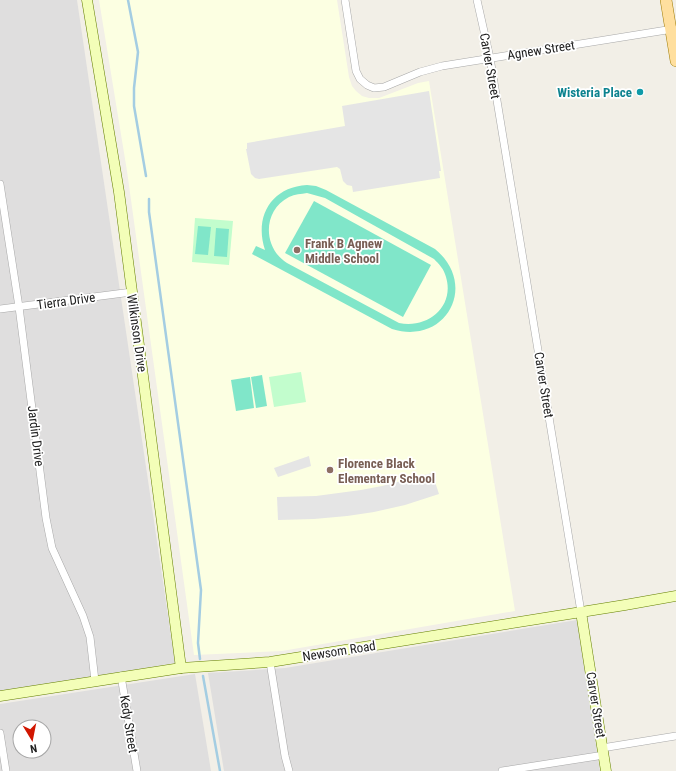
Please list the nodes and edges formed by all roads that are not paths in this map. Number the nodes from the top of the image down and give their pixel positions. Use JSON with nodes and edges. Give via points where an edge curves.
{"nodes":[{"id":1,"x":87,"y":0,"type":"edge"},
{"id":2,"x":345,"y":0,"type":"edge"},
{"id":3,"x":477,"y":0,"type":"edge"},
{"id":4,"x":666,"y":0,"type":"edge"},
{"id":5,"x":673,"y":29,"type":"edge"},
{"id":6,"x":490,"y":58,"type":"junction"},
{"id":7,"x":676,"y":61,"type":"edge"},
{"id":8,"x":0,"y":184,"type":"edge"},
{"id":9,"x":132,"y":292,"type":"junction"},
{"id":10,"x":19,"y":307,"type":"junction"},
{"id":11,"x":0,"y":309,"type":"edge"},
{"id":12,"x":676,"y":596,"type":"edge"},
{"id":13,"x":581,"y":612,"type":"junction"},
{"id":14,"x":270,"y":662,"type":"junction"},
{"id":15,"x":181,"y":668,"type":"junction"},
{"id":16,"x":121,"y":676,"type":"junction"},
{"id":17,"x":94,"y":681,"type":"junction"},
{"id":18,"x":0,"y":696,"type":"edge"},
{"id":19,"x":0,"y":733,"type":"edge"},
{"id":20,"x":676,"y":736,"type":"edge"},
{"id":21,"x":603,"y":751,"type":"junction"},
{"id":22,"x":6,"y":771,"type":"edge"},
{"id":23,"x":137,"y":771,"type":"edge"},
{"id":24,"x":289,"y":771,"type":"edge"},
{"id":25,"x":502,"y":771,"type":"edge"},
{"id":26,"x":606,"y":771,"type":"edge"}],
"edges":[{"from":1,"to":9,"type":"street","name":"Wilkinson Drive","via":[[119,192]]},
{"from":2,"to":6,"type":"street","name":"Agnew Street","via":[[356,71],[363,82],[374,88],[384,87],[433,68]]},
{"from":3,"to":6,"type":"street","name":"Carver Street"},
{"from":4,"to":5,"type":"main road"},
{"from":5,"to":6,"type":"street","name":"Agnew Street"},
{"from":5,"to":7,"type":"main road"},
{"from":6,"to":13,"type":"street","name":"Carver Street"},
{"from":8,"to":10,"type":"street","name":"Jardin Drive"},
{"from":9,"to":10,"type":"street","name":"Tierra Drive"},
{"from":9,"to":15,"type":"street","name":"Wilkinson Drive"},
{"from":10,"to":11,"type":"street","name":"Tierra Drive"},
{"from":10,"to":17,"type":"street","name":"Jardin Drive","via":[[52,548],[90,636]]},
{"from":12,"to":13,"type":"street","name":"Newsom Road"},
{"from":13,"to":14,"type":"street","name":"Newsom Road"},
{"from":13,"to":21,"type":"street","name":"Carver Street"},
{"from":14,"to":15,"type":"street","name":"Newsom Road"},
{"from":14,"to":24,"type":"street"},
{"from":15,"to":16,"type":"street","name":"Newsom Road"},
{"from":16,"to":17,"type":"street","name":"Newsom Road"},
{"from":16,"to":23,"type":"street","name":"Kedy Street"},
{"from":17,"to":18,"type":"street","name":"Newsom Road"},
{"from":19,"to":22,"type":"street"},
{"from":20,"to":21,"type":"street"},
{"from":21,"to":25,"type":"street"},
{"from":21,"to":26,"type":"street","name":"Carver Street"}]}
